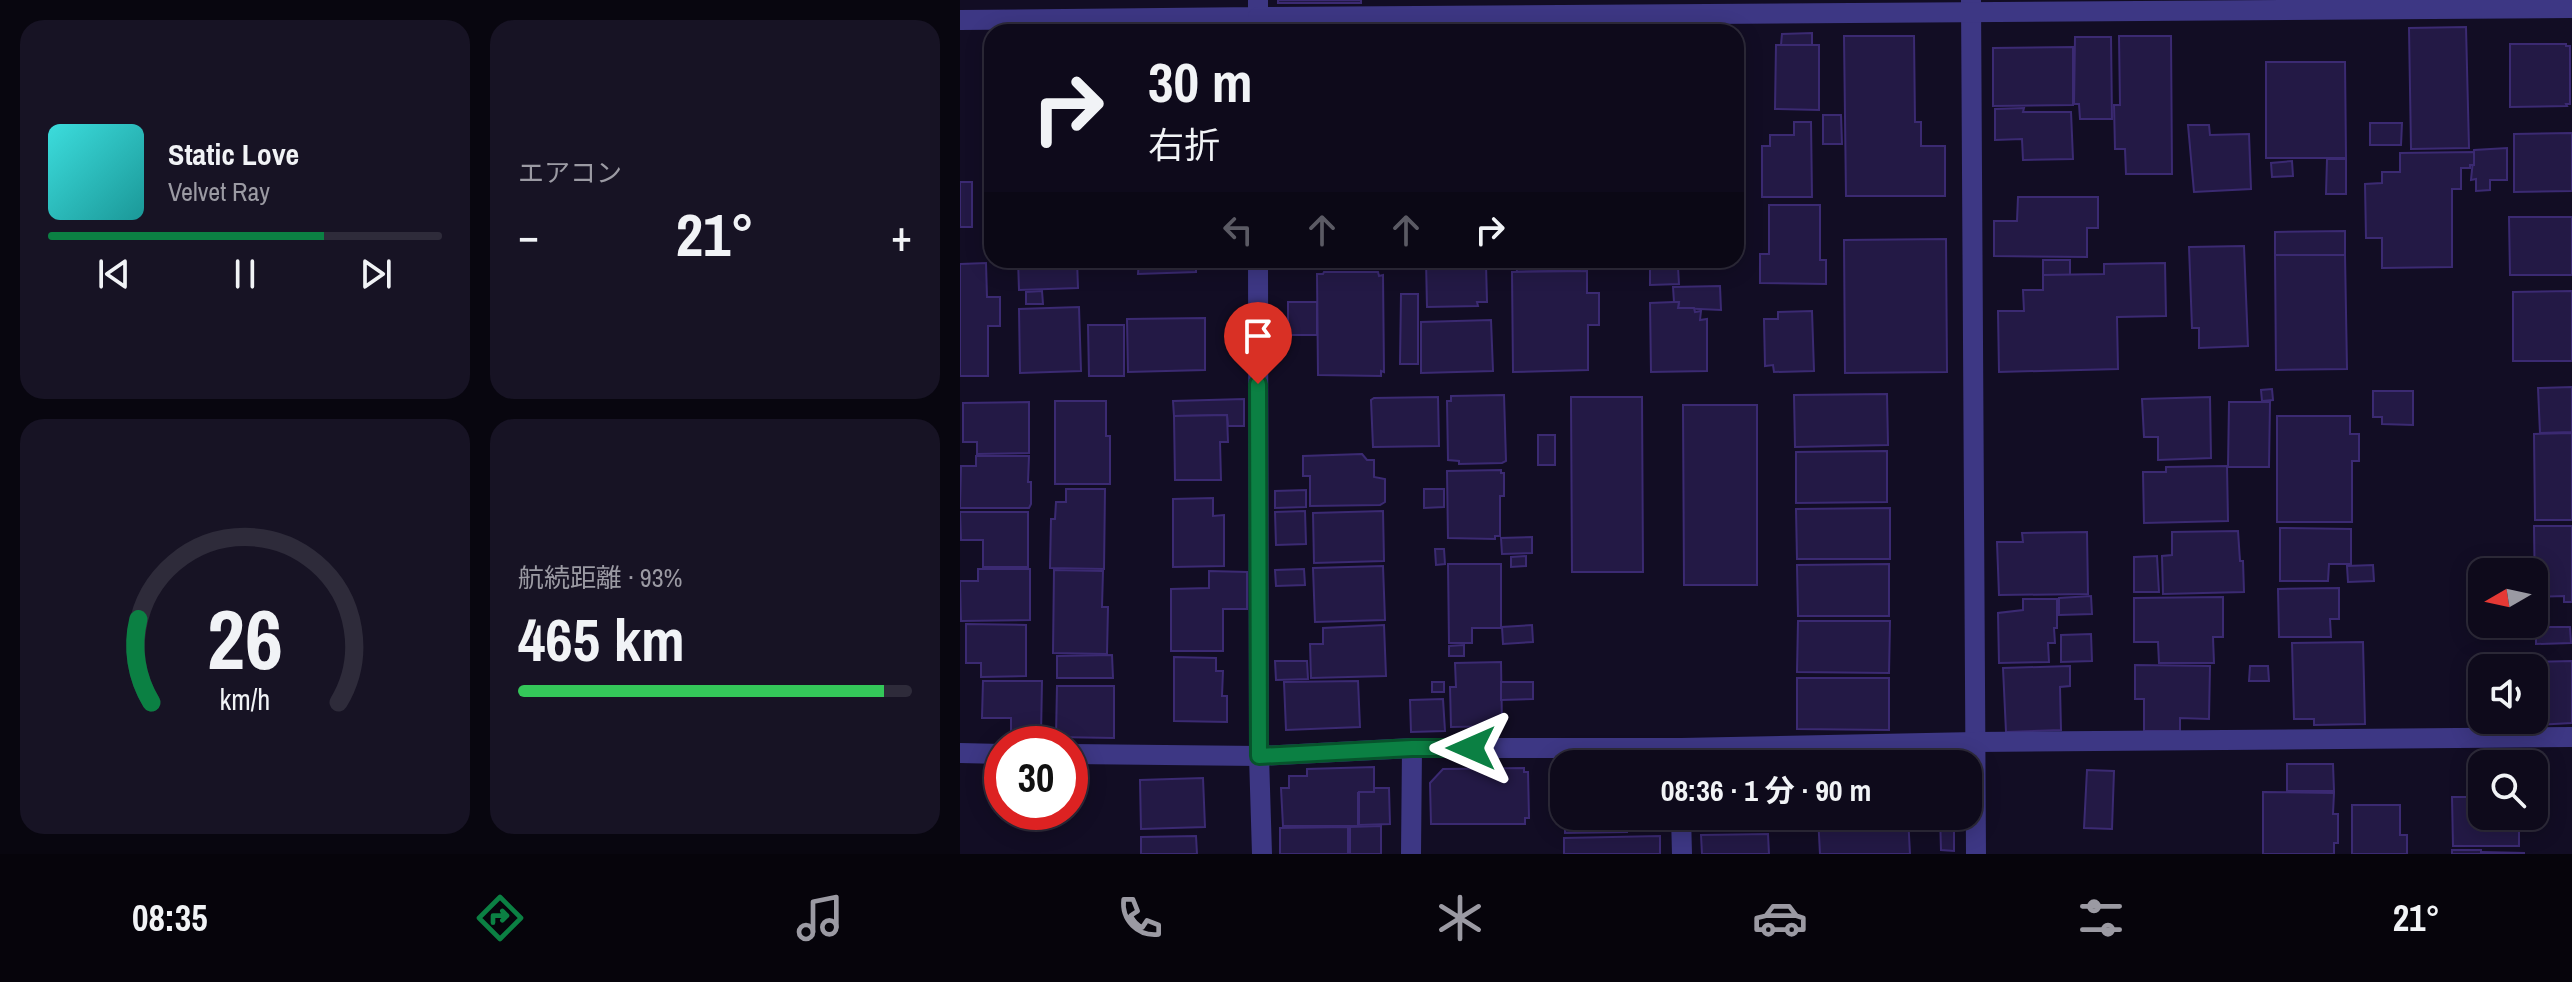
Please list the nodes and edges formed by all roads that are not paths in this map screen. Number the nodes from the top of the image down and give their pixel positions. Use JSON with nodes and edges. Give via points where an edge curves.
{"nodes":[{"id":1,"x":1971,"y":6,"type":"edge"},
{"id":2,"x":2572,"y":8,"type":"edge"},
{"id":3,"x":1258,"y":16,"type":"edge"},
{"id":4,"x":960,"y":20,"type":"edge"},
{"id":5,"x":1258,"y":268,"type":"edge"},
{"id":6,"x":2572,"y":737,"type":"edge"},
{"id":7,"x":1975,"y":742,"type":"junction"},
{"id":8,"x":1412,"y":748,"type":"junction"},
{"id":9,"x":1807,"y":750,"type":"edge"},
{"id":10,"x":1550,"y":752,"type":"edge"},
{"id":11,"x":960,"y":753,"type":"edge"},
{"id":12,"x":984,"y":754,"type":"edge"},
{"id":13,"x":1088,"y":754,"type":"edge"},
{"id":14,"x":1259,"y":756,"type":"junction"},
{"id":15,"x":1681,"y":830,"type":"edge"},
{"id":16,"x":1262,"y":854,"type":"edge"},
{"id":17,"x":1411,"y":854,"type":"edge"},
{"id":18,"x":1682,"y":854,"type":"edge"},
{"id":19,"x":1976,"y":854,"type":"edge"}],
"edges":[{"from":1,"to":2,"type":"street"},
{"from":1,"to":3,"type":"street"},
{"from":1,"to":7,"type":"street"},
{"from":3,"to":4,"type":"street"},
{"from":5,"to":14,"type":"street"},
{"from":6,"to":7,"type":"street"},
{"from":7,"to":9,"type":"street"},
{"from":7,"to":19,"type":"street"},
{"from":8,"to":10,"type":"street"},
{"from":8,"to":14,"type":"street"},
{"from":8,"to":17,"type":"street"},
{"from":11,"to":12,"type":"street"},
{"from":13,"to":14,"type":"street"},
{"from":14,"to":16,"type":"street"},
{"from":15,"to":18,"type":"street"}]}
